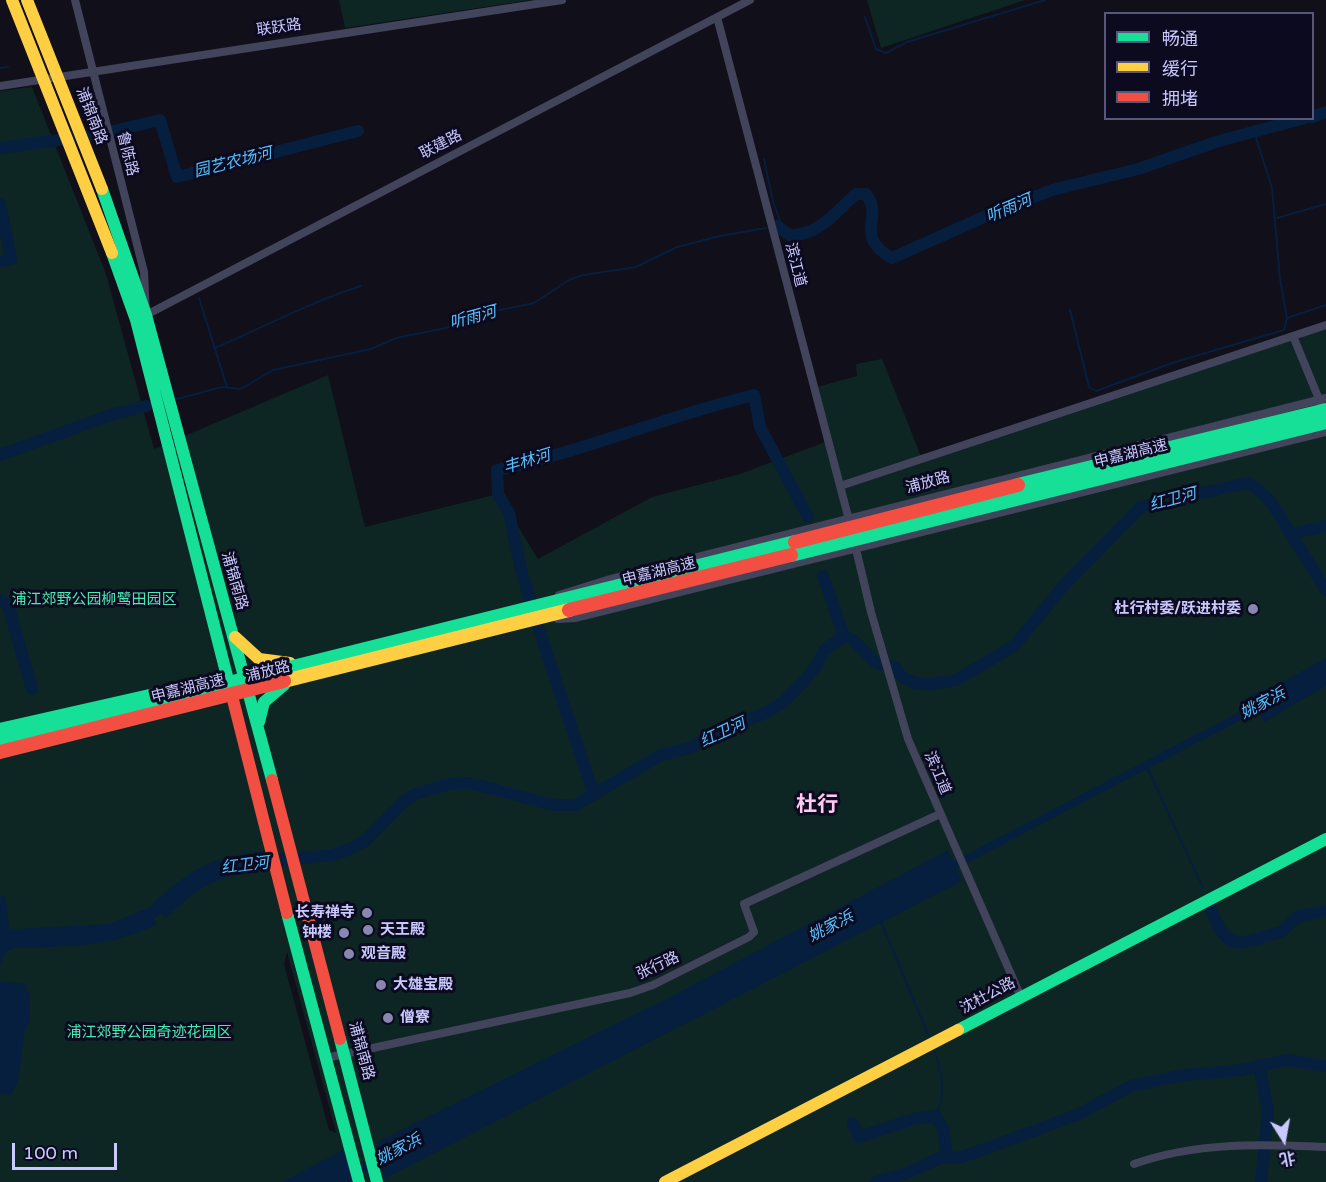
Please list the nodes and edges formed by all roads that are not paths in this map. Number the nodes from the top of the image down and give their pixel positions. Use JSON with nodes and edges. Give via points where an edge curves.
{"nodes":[{"id":1,"x":12,"y":0,"type":"edge"},
{"id":2,"x":27,"y":0,"type":"edge"},
{"id":3,"x":75,"y":0,"type":"edge"},
{"id":4,"x":562,"y":0,"type":"edge"},
{"id":5,"x":729,"y":0,"type":"edge"},
{"id":6,"x":750,"y":0,"type":"edge"},
{"id":7,"x":730,"y":10,"type":"junction"},
{"id":8,"x":717,"y":17,"type":"junction"},
{"id":9,"x":93,"y":73,"type":"junction"},
{"id":10,"x":58,"y":78,"type":"junction"},
{"id":11,"x":44,"y":80,"type":"junction"},
{"id":12,"x":0,"y":86,"type":"edge"},
{"id":13,"x":70,"y":127,"type":"junction"},
{"id":14,"x":79,"y":148,"type":"junction"},
{"id":15,"x":146,"y":315,"type":"junction"},
{"id":16,"x":1326,"y":326,"type":"edge"},
{"id":17,"x":1293,"y":336,"type":"junction"},
{"id":18,"x":1321,"y":405,"type":"edge"},
{"id":19,"x":1326,"y":423,"type":"edge"},
{"id":20,"x":1326,"y":432,"type":"edge"},
{"id":21,"x":840,"y":486,"type":"junction"},
{"id":22,"x":849,"y":520,"type":"junction"},
{"id":23,"x":856,"y":549,"type":"junction"},
{"id":24,"x":537,"y":604,"type":"junction"},
{"id":25,"x":543,"y":621,"type":"junction"},
{"id":26,"x":232,"y":632,"type":"junction"},
{"id":27,"x":290,"y":663,"type":"junction"},
{"id":28,"x":244,"y":674,"type":"junction"},
{"id":29,"x":228,"y":677,"type":"junction"},
{"id":30,"x":284,"y":685,"type":"junction"},
{"id":31,"x":249,"y":694,"type":"junction"},
{"id":32,"x":233,"y":698,"type":"junction"},
{"id":33,"x":0,"y":729,"type":"edge"},
{"id":34,"x":259,"y":729,"type":"junction"},
{"id":35,"x":0,"y":740,"type":"edge"},
{"id":36,"x":0,"y":752,"type":"edge"},
{"id":37,"x":0,"y":760,"type":"edge"},
{"id":38,"x":940,"y":814,"type":"junction"},
{"id":39,"x":1326,"y":838,"type":"edge"},
{"id":40,"x":1021,"y":997,"type":"junction"},
{"id":41,"x":345,"y":1054,"type":"junction"},
{"id":42,"x":326,"y":1058,"type":"junction"},
{"id":43,"x":1326,"y":1147,"type":"edge"},
{"id":44,"x":1134,"y":1164,"type":"dead end"},
{"id":45,"x":359,"y":1182,"type":"edge"},
{"id":46,"x":377,"y":1182,"type":"edge"},
{"id":47,"x":665,"y":1182,"type":"edge"}],
"edges":[{"from":1,"to":11,"type":"main road","name":"浦锦南路"},
{"from":2,"to":10,"type":"main road","name":"浦锦南路"},
{"from":3,"to":9,"type":"street","name":"鲁陈路"},
{"from":4,"to":9,"type":"street","name":"联跃路"},
{"from":5,"to":7,"type":"street"},
{"from":6,"to":7,"type":"street","name":"联建路"},
{"from":7,"to":8,"type":"street","name":"联建路"},
{"from":8,"to":15,"type":"street","name":"联建路"},
{"from":8,"to":21,"type":"street","name":"滨江道"},
{"from":9,"to":10,"type":"street","name":"联跃路"},
{"from":9,"to":15,"type":"street","name":"鲁陈路","via":[[144,272]]},
{"from":10,"to":11,"type":"street","name":"联跃路"},
{"from":10,"to":13,"type":"main road","name":"浦锦南路"},
{"from":11,"to":12,"type":"street","name":"联跃路"},
{"from":11,"to":13,"type":"main road","name":"浦锦南路"},
{"from":13,"to":14,"type":"main road","name":"浦锦南路"},
{"from":14,"to":15,"type":"main road","name":"浦锦南路"},
{"from":14,"to":29,"type":"main road","name":"浦锦南路","via":[[136,320]]},
{"from":15,"to":26,"type":"main road","name":"浦锦南路"},
{"from":16,"to":17,"type":"street"},
{"from":17,"to":18,"type":"street"},
{"from":17,"to":21,"type":"street"},
{"from":18,"to":19,"type":"street"},
{"from":18,"to":22,"type":"street","name":"浦放路"},
{"from":18,"to":24,"type":"main road","name":"浦放路","bridge":true},
{"from":18,"to":35,"type":"main road","name":"申嘉湖高速","bridge":true,"via":[[646,580]]},
{"from":19,"to":25,"type":"main road","name":"浦放路","bridge":true},
{"from":19,"to":36,"type":"main road","name":"申嘉湖高速","bridge":true},
{"from":20,"to":23,"type":"street","name":"浦放路"},
{"from":21,"to":22,"type":"street","name":"滨江道"},
{"from":22,"to":24,"type":"street","name":"浦放路","via":[[607,580]]},
{"from":23,"to":25,"type":"street","name":"浦放路","via":[[575,618]]},
{"from":23,"to":38,"type":"street","name":"滨江道","via":[[908,739]]},
{"from":24,"to":27,"type":"main road","name":"浦放路","bridge":true},
{"from":25,"to":30,"type":"main road","name":"浦放路","bridge":true},
{"from":26,"to":27,"type":"main road","via":[[255,658]]},
{"from":26,"to":28,"type":"main road","name":"浦锦南路"},
{"from":27,"to":28,"type":"main road","name":"浦放路"},
{"from":28,"to":29,"type":"main road","name":"浦放路"},
{"from":28,"to":31,"type":"main road","name":"浦锦南路"},
{"from":29,"to":32,"type":"main road","name":"浦锦南路"},
{"from":29,"to":33,"type":"main road","name":"浦放路"},
{"from":30,"to":31,"type":"main road","name":"浦放路"},
{"from":30,"to":34,"type":"main road","via":[[264,702]]},
{"from":31,"to":32,"type":"main road","name":"浦放路"},
{"from":31,"to":34,"type":"main road","name":"浦锦南路"},
{"from":32,"to":37,"type":"main road","name":"浦放路"},
{"from":32,"to":42,"type":"main road","name":"浦锦南路"},
{"from":34,"to":41,"type":"main road","name":"浦锦南路"},
{"from":38,"to":40,"type":"street","name":"滨江道"},
{"from":38,"to":41,"type":"street","name":"张行路","via":[[744,904],[754,927],[749,937],[653,985]]},
{"from":39,"to":40,"type":"main road","name":"沈杜公路"},
{"from":40,"to":47,"type":"main road","name":"沈杜公路"},
{"from":41,"to":42,"type":"street","name":"张行路"},
{"from":41,"to":46,"type":"main road","name":"浦锦南路"},
{"from":42,"to":45,"type":"main road","name":"浦锦南路"},
{"from":43,"to":44,"type":"street","via":[[1235,1145],[1156,1156]]}]}
